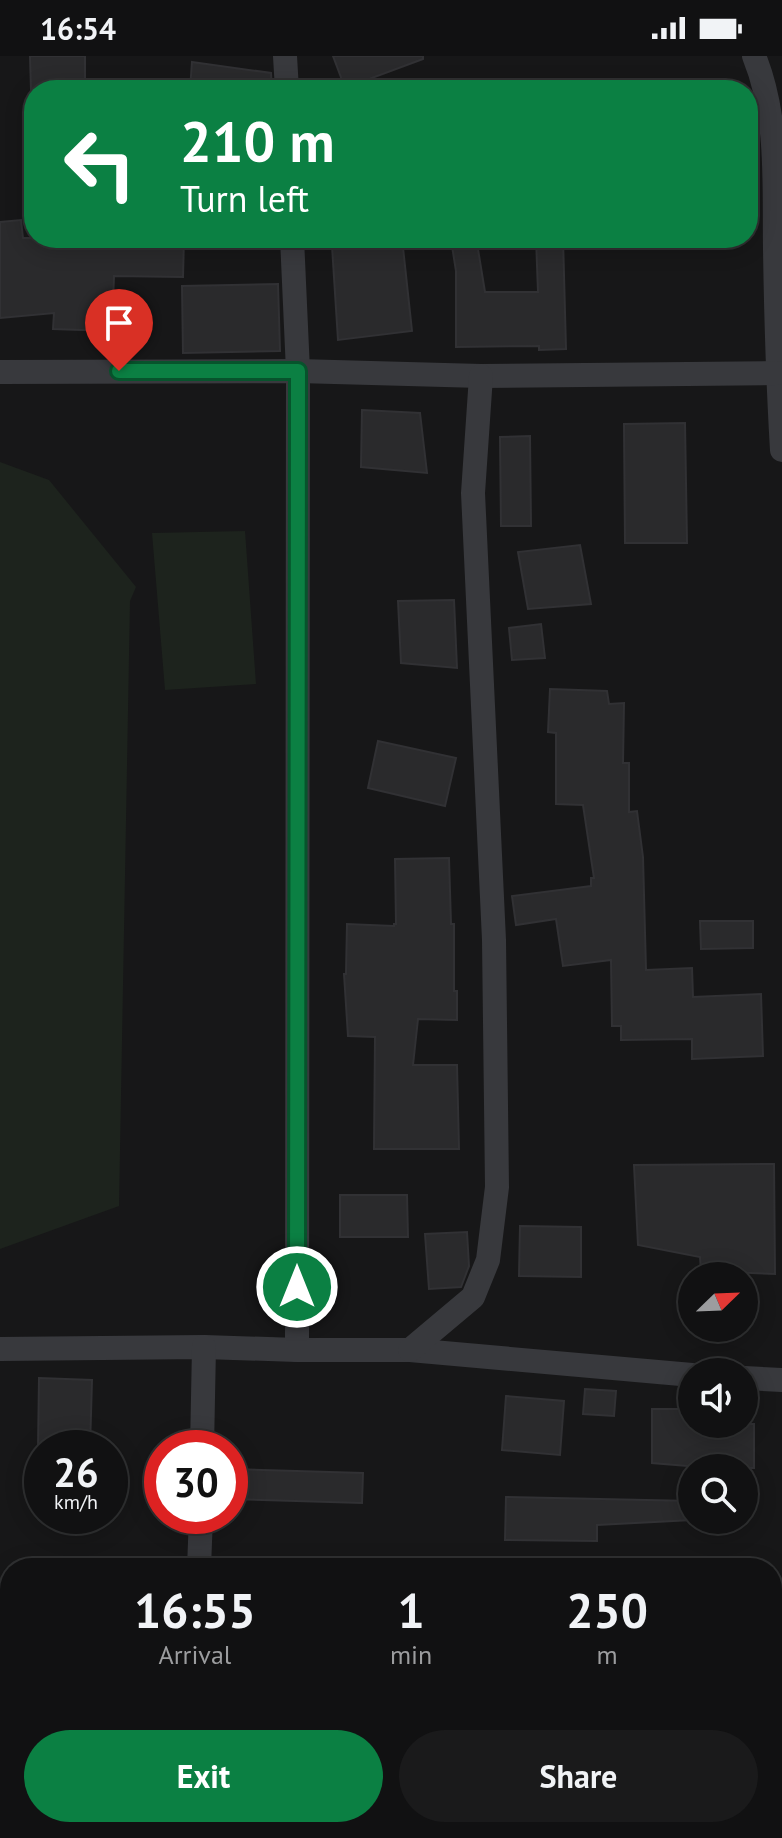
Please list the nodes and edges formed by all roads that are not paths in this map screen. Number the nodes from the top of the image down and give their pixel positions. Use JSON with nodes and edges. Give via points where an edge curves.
{"nodes":[{"id":1,"x":285,"y":56,"type":"edge"},
{"id":2,"x":754,"y":56,"type":"edge"},
{"id":3,"x":286,"y":80,"type":"edge"},
{"id":4,"x":292,"y":248,"type":"edge"},
{"id":5,"x":298,"y":371,"type":"junction"},
{"id":6,"x":0,"y":372,"type":"edge"},
{"id":7,"x":777,"y":373,"type":"junction"},
{"id":8,"x":481,"y":376,"type":"junction"},
{"id":9,"x":782,"y":450,"type":"edge"},
{"id":10,"x":204,"y":1347,"type":"junction"},
{"id":11,"x":0,"y":1349,"type":"edge"},
{"id":12,"x":297,"y":1350,"type":"junction"},
{"id":13,"x":410,"y":1350,"type":"junction"},
{"id":14,"x":678,"y":1374,"type":"edge"},
{"id":15,"x":758,"y":1379,"type":"edge"},
{"id":16,"x":782,"y":1380,"type":"edge"},
{"id":17,"x":202,"y":1430,"type":"edge"},
{"id":18,"x":200,"y":1534,"type":"edge"},
{"id":19,"x":199,"y":1558,"type":"edge"}],
"edges":[{"from":1,"to":3,"type":"street"},
{"from":2,"to":7,"type":"street","via":[[764,79],[774,141]]},
{"from":4,"to":5,"type":"street"},
{"from":5,"to":6,"type":"street"},
{"from":5,"to":8,"type":"street"},
{"from":5,"to":12,"type":"street"},
{"from":7,"to":8,"type":"street"},
{"from":7,"to":9,"type":"street"},
{"from":8,"to":13,"type":"street","via":[[473,493],[494,940],[497,1187],[488,1260],[473,1297]]},
{"from":10,"to":11,"type":"street"},
{"from":10,"to":12,"type":"street"},
{"from":10,"to":17,"type":"street"},
{"from":12,"to":13,"type":"street"},
{"from":13,"to":14,"type":"street"},
{"from":15,"to":16,"type":"street"},
{"from":18,"to":19,"type":"street"}]}
